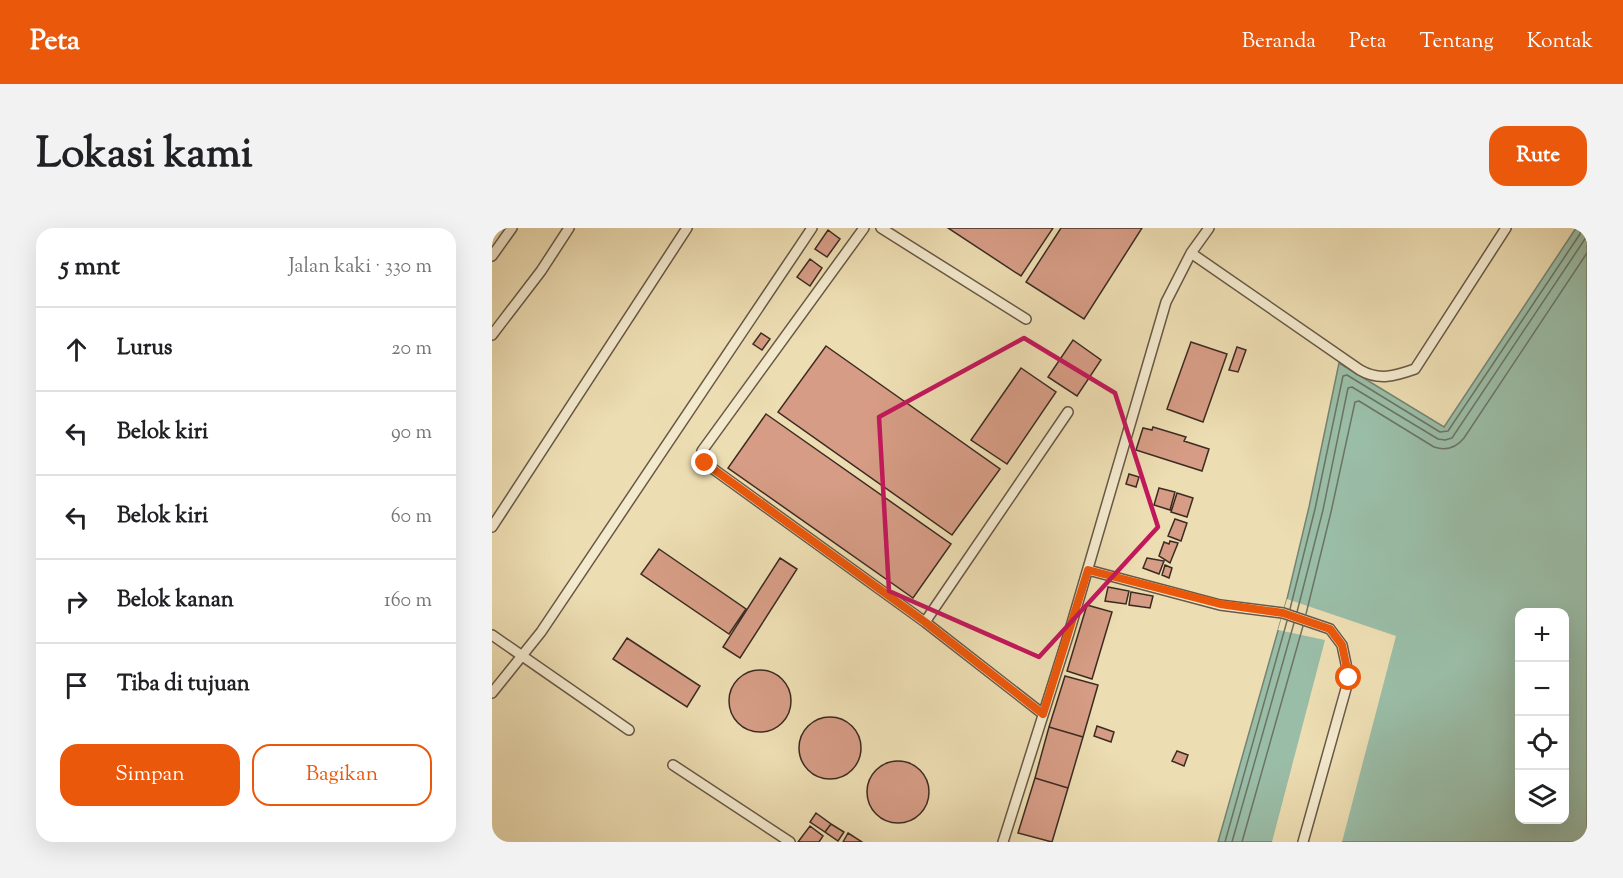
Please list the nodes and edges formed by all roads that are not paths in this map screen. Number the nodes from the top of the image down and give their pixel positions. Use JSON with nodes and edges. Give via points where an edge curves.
{"nodes":[{"id":1,"x":512,"y":228,"type":"edge"},
{"id":2,"x":569,"y":228,"type":"edge"},
{"id":3,"x":687,"y":228,"type":"edge"},
{"id":4,"x":812,"y":228,"type":"edge"},
{"id":5,"x":864,"y":228,"type":"edge"},
{"id":6,"x":881,"y":228,"type":"edge"},
{"id":7,"x":1209,"y":228,"type":"edge"},
{"id":8,"x":1506,"y":228,"type":"edge"},
{"id":9,"x":1191,"y":253,"type":"junction"},
{"id":10,"x":492,"y":256,"type":"edge"},
{"id":11,"x":1026,"y":319,"type":"dead end"},
{"id":12,"x":492,"y":335,"type":"edge"},
{"id":13,"x":1068,"y":411,"type":"dead end"},
{"id":14,"x":492,"y":527,"type":"edge"},
{"id":15,"x":1088,"y":570,"type":"junction"},
{"id":16,"x":925,"y":622,"type":"junction"},
{"id":17,"x":492,"y":635,"type":"edge"},
{"id":18,"x":521,"y":656,"type":"junction"},
{"id":19,"x":492,"y":693,"type":"edge"},
{"id":20,"x":1043,"y":714,"type":"junction"},
{"id":21,"x":629,"y":730,"type":"dead end"},
{"id":22,"x":673,"y":765,"type":"dead end"},
{"id":23,"x":790,"y":842,"type":"edge"},
{"id":24,"x":1003,"y":842,"type":"edge"},
{"id":25,"x":1303,"y":842,"type":"edge"}],
"edges":[{"from":1,"to":10,"type":"lane"},
{"from":2,"to":12,"type":"lane","via":[[542,271]]},
{"from":3,"to":14,"type":"lane"},
{"from":4,"to":18,"type":"lane","via":[[541,632]]},
{"from":5,"to":16,"type":"lane","via":[[702,451],[703,458]]},
{"from":6,"to":11,"type":"lane"},
{"from":7,"to":9,"type":"lane"},
{"from":8,"to":9,"type":"lane","via":[[1415,369],[1391,377],[1371,376],[1360,370]]},
{"from":9,"to":15,"type":"lane","via":[[1166,302]]},
{"from":13,"to":16,"type":"lane"},
{"from":15,"to":20,"type":"lane"},
{"from":15,"to":25,"type":"lane","via":[[1220,604],[1283,613],[1330,629],[1342,645],[1349,678]]},
{"from":16,"to":20,"type":"lane"},
{"from":17,"to":18,"type":"lane"},
{"from":18,"to":19,"type":"lane"},
{"from":18,"to":21,"type":"lane"},
{"from":20,"to":24,"type":"lane"},
{"from":22,"to":23,"type":"lane"}]}
